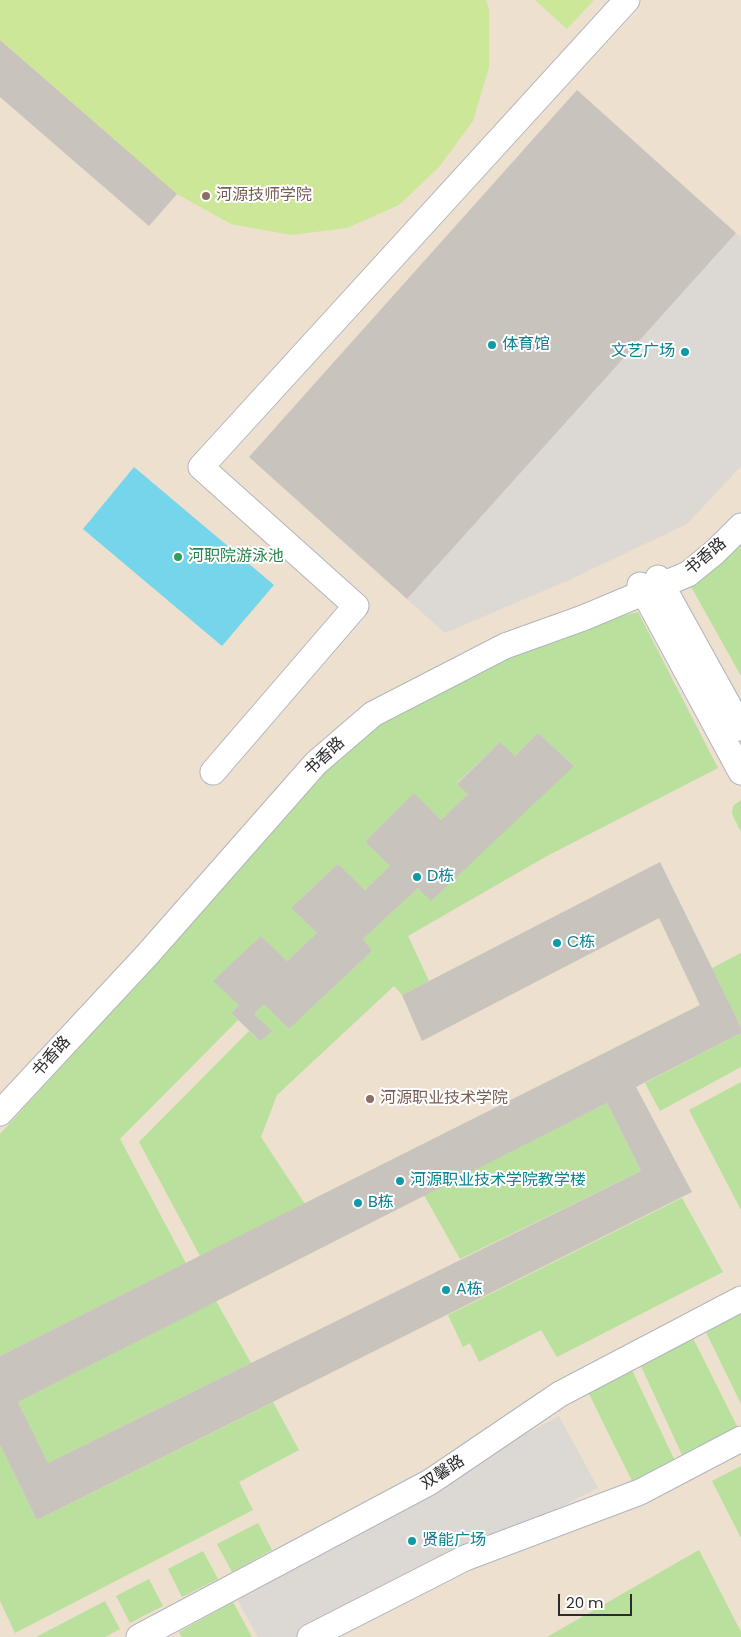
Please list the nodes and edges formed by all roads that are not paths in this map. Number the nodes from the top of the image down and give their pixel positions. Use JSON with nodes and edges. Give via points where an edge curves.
{"nodes":[{"id":1,"x":627,"y":0,"type":"edge"},
{"id":2,"x":741,"y":513,"type":"edge"},
{"id":3,"x":741,"y":526,"type":"edge"},
{"id":4,"x":651,"y":585,"type":"junction"},
{"id":5,"x":741,"y":728,"type":"edge"},
{"id":6,"x":213,"y":772,"type":"dead end"},
{"id":7,"x":741,"y":772,"type":"edge"},
{"id":8,"x":0,"y":1096,"type":"edge"},
{"id":9,"x":0,"y":1113,"type":"edge"},
{"id":10,"x":741,"y":1299,"type":"edge"},
{"id":11,"x":741,"y":1439,"type":"edge"},
{"id":12,"x":139,"y":1637,"type":"edge"},
{"id":13,"x":310,"y":1637,"type":"edge"}],
"edges":[{"from":1,"to":6,"type":"street","via":[[201,467],[356,606]]},
{"from":2,"to":4,"type":"street","name":"书香路","via":[[684,567]]},
{"from":3,"to":4,"type":"street","name":"书香路","via":[[688,574]]},
{"from":4,"to":5,"type":"street"},
{"from":4,"to":7,"type":"street"},
{"from":4,"to":8,"type":"street","name":"书香路","via":[[502,637],[368,704],[307,755],[139,947]]},
{"from":4,"to":9,"type":"street","name":"书香路","via":[[505,646],[373,714],[316,763],[147,955]]},
{"from":10,"to":12,"type":"street","name":"双馨路","via":[[560,1394],[430,1482]]},
{"from":11,"to":13,"type":"street","via":[[640,1492],[465,1558]]}]}
